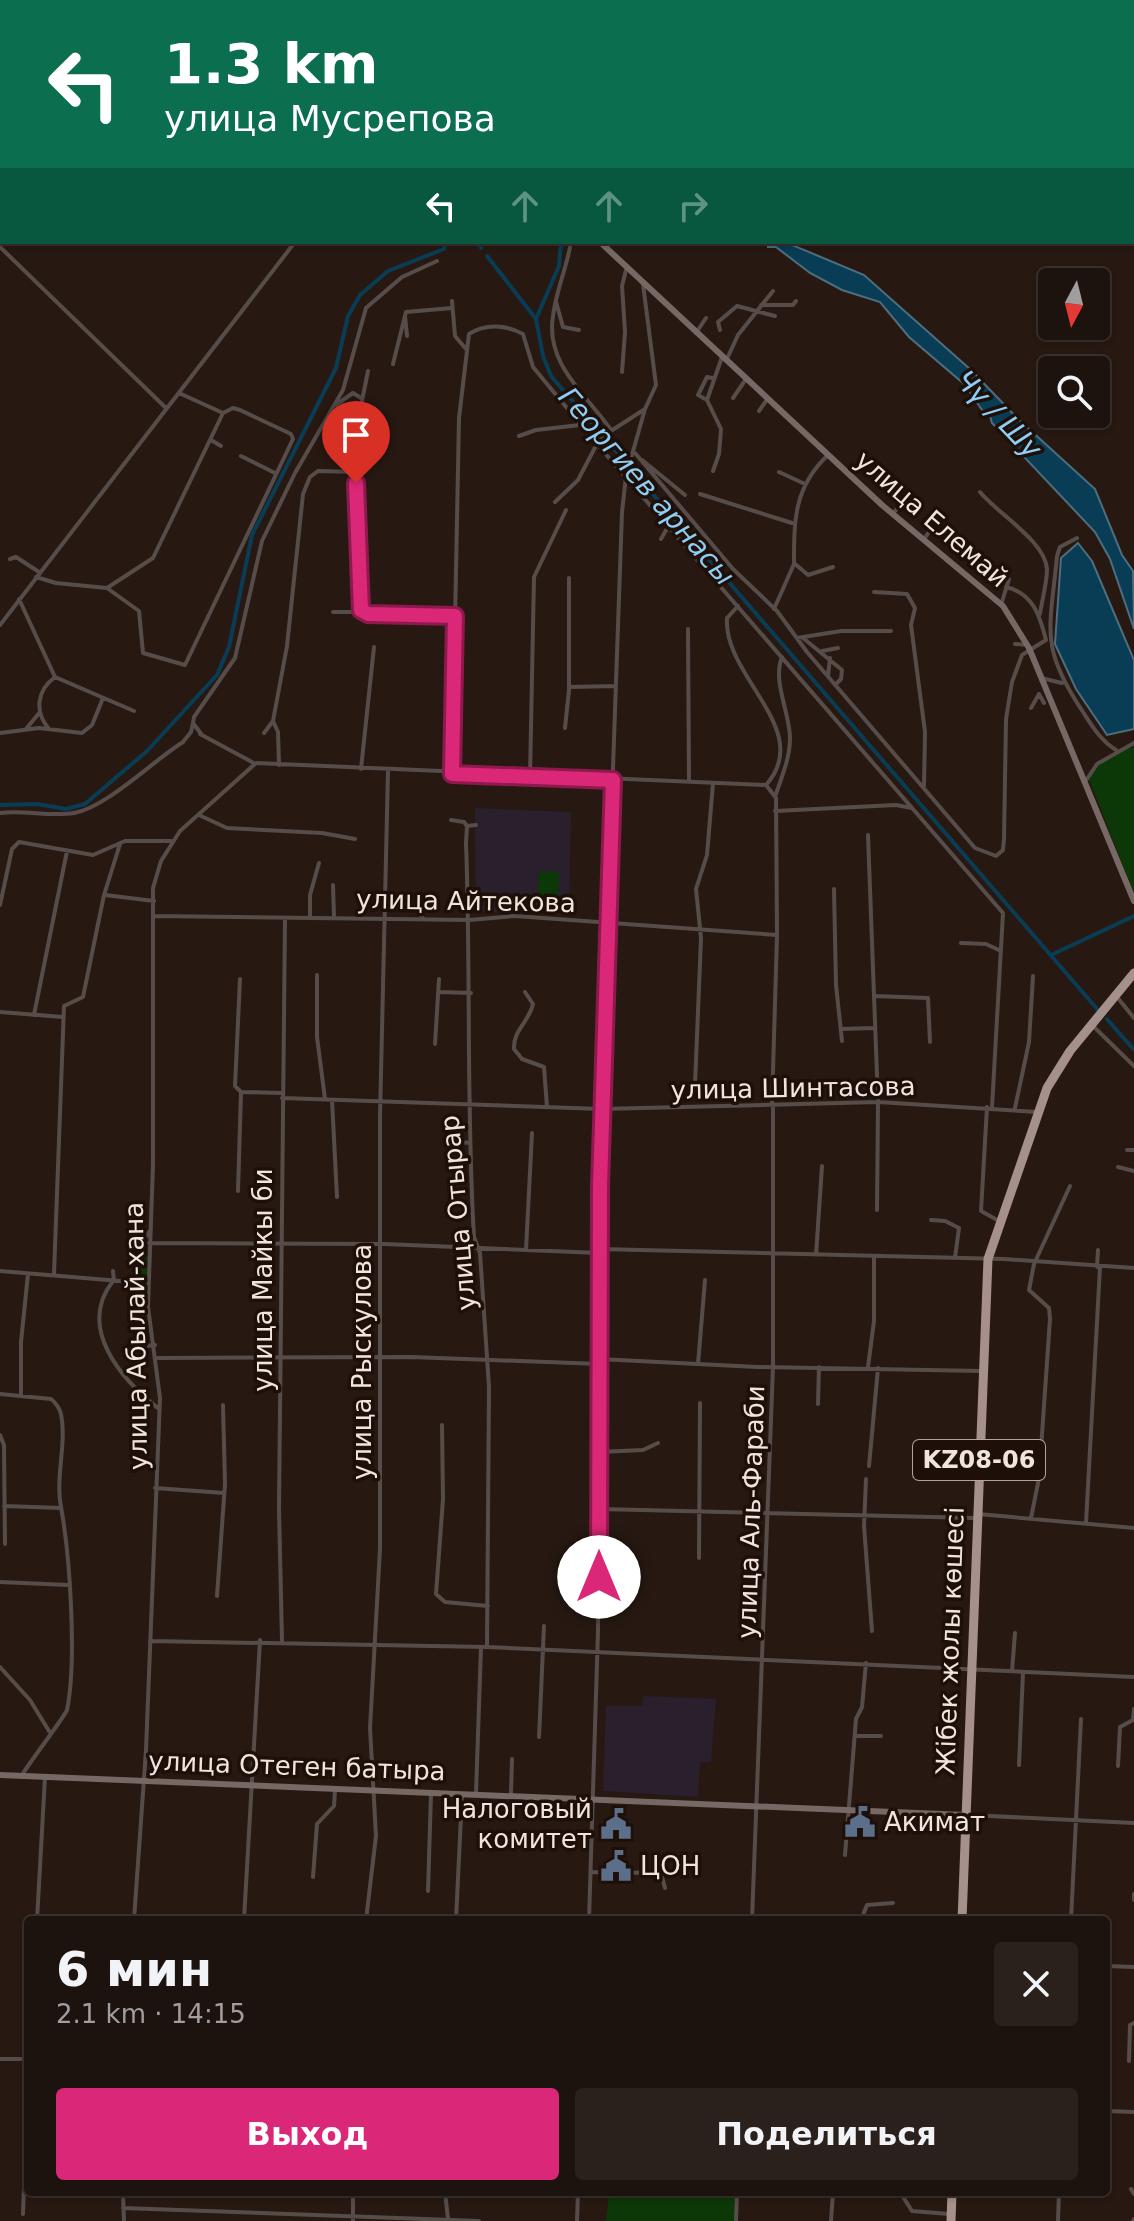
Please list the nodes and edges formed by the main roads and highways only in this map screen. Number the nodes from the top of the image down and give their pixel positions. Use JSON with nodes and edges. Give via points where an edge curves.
{"nodes":[{"id":1,"x":602,"y":244,"type":"edge"},
{"id":2,"x":1134,"y":901,"type":"edge"},
{"id":3,"x":1133,"y":976,"type":"edge"},
{"id":4,"x":0,"y":1775,"type":"edge"},
{"id":5,"x":965,"y":1815,"type":"junction"},
{"id":6,"x":962,"y":1916,"type":"edge"},
{"id":7,"x":952,"y":2196,"type":"edge"},
{"id":8,"x":951,"y":2218,"type":"edge"}],
"edges":[{"from":1,"to":2,"type":"main road","name":"улица Елемай","via":[[892,514],[1001,605],[1046,678]]},
{"from":3,"to":5,"type":"highway","name":"Жібек жолы көшесі","number":"KZ08-06","via":[[1070,1051],[1047,1088],[988,1259]]},
{"from":4,"to":5,"type":"main road","name":"улица Отеген батыра"},
{"from":5,"to":6,"type":"highway","name":"Жібек жолы көшесі","number":"KZ08-06"},
{"from":7,"to":8,"type":"highway"}]}
